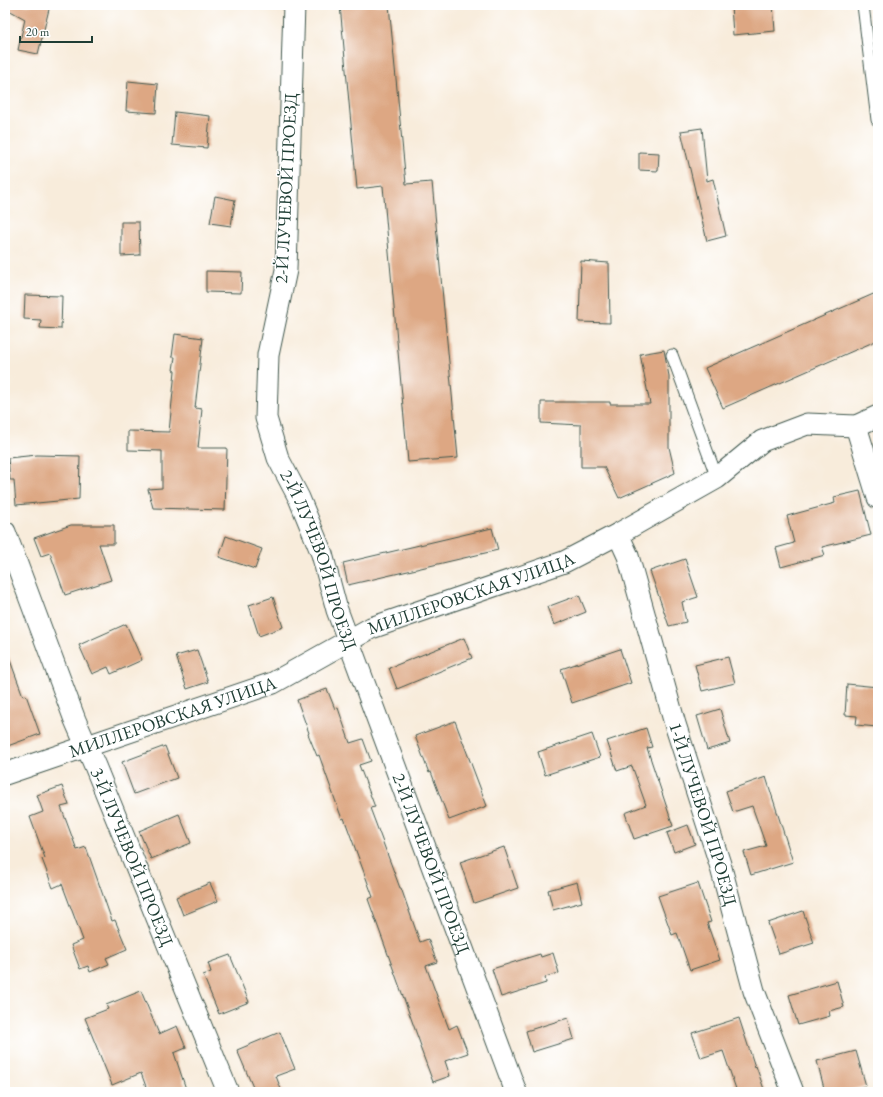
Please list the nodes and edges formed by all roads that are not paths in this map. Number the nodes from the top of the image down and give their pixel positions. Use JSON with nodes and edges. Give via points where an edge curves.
{"nodes":[{"id":1,"x":294,"y":5,"type":"edge"},
{"id":2,"x":863,"y":5,"type":"edge"},
{"id":3,"x":877,"y":120,"type":"dead end"},
{"id":4,"x":672,"y":355,"type":"dead end"},
{"id":5,"x":878,"y":416,"type":"edge"},
{"id":6,"x":856,"y":426,"type":"junction"},
{"id":7,"x":717,"y":478,"type":"junction"},
{"id":8,"x":878,"y":498,"type":"edge"},
{"id":9,"x":5,"y":532,"type":"edge"},
{"id":10,"x":618,"y":534,"type":"junction"},
{"id":11,"x":349,"y":642,"type":"junction"},
{"id":12,"x":87,"y":747,"type":"junction"},
{"id":13,"x":5,"y":774,"type":"edge"},
{"id":14,"x":228,"y":1092,"type":"edge"},
{"id":15,"x":516,"y":1092,"type":"edge"},
{"id":16,"x":792,"y":1092,"type":"edge"}],
"edges":[{"from":1,"to":11,"type":"street","name":"2-Й ЛУЧЕВОЙ ПРОЕЗД","via":[[286,270],[268,355],[266,418],[278,458],[299,498],[322,554],[337,610]]},
{"from":2,"to":3,"type":"lane"},
{"from":4,"to":7,"type":"lane"},
{"from":5,"to":6,"type":"street","name":"МИЛЛЕРОВСКАЯ УЛИЦА"},
{"from":6,"to":7,"type":"street","name":"МИЛЛЕРОВСКАЯ УЛИЦА","via":[[807,424],[762,441]]},
{"from":6,"to":8,"type":"street"},
{"from":7,"to":10,"type":"street","name":"МИЛЛЕРОВСКАЯ УЛИЦА"},
{"from":9,"to":12,"type":"street","name":"3-Й ЛУЧЕВОЙ ПРОЕЗД"},
{"from":10,"to":11,"type":"street","name":"МИЛЛЕРОВСКАЯ УЛИЦА","via":[[564,562],[371,628]]},
{"from":10,"to":16,"type":"street","name":"1-Й ЛУЧЕВОЙ ПРОЕЗД","via":[[628,556],[674,724],[720,864],[754,991]]},
{"from":11,"to":12,"type":"street","name":"МИЛЛЕРОВСКАЯ УЛИЦА","via":[[273,683]]},
{"from":11,"to":15,"type":"street","name":"2-Й ЛУЧЕВОЙ ПРОЕЗД"},
{"from":12,"to":13,"type":"street","name":"МИЛЛЕРОВСКАЯ УЛИЦА"},
{"from":12,"to":14,"type":"street","name":"3-Й ЛУЧЕВОЙ ПРОЕЗД"}]}
